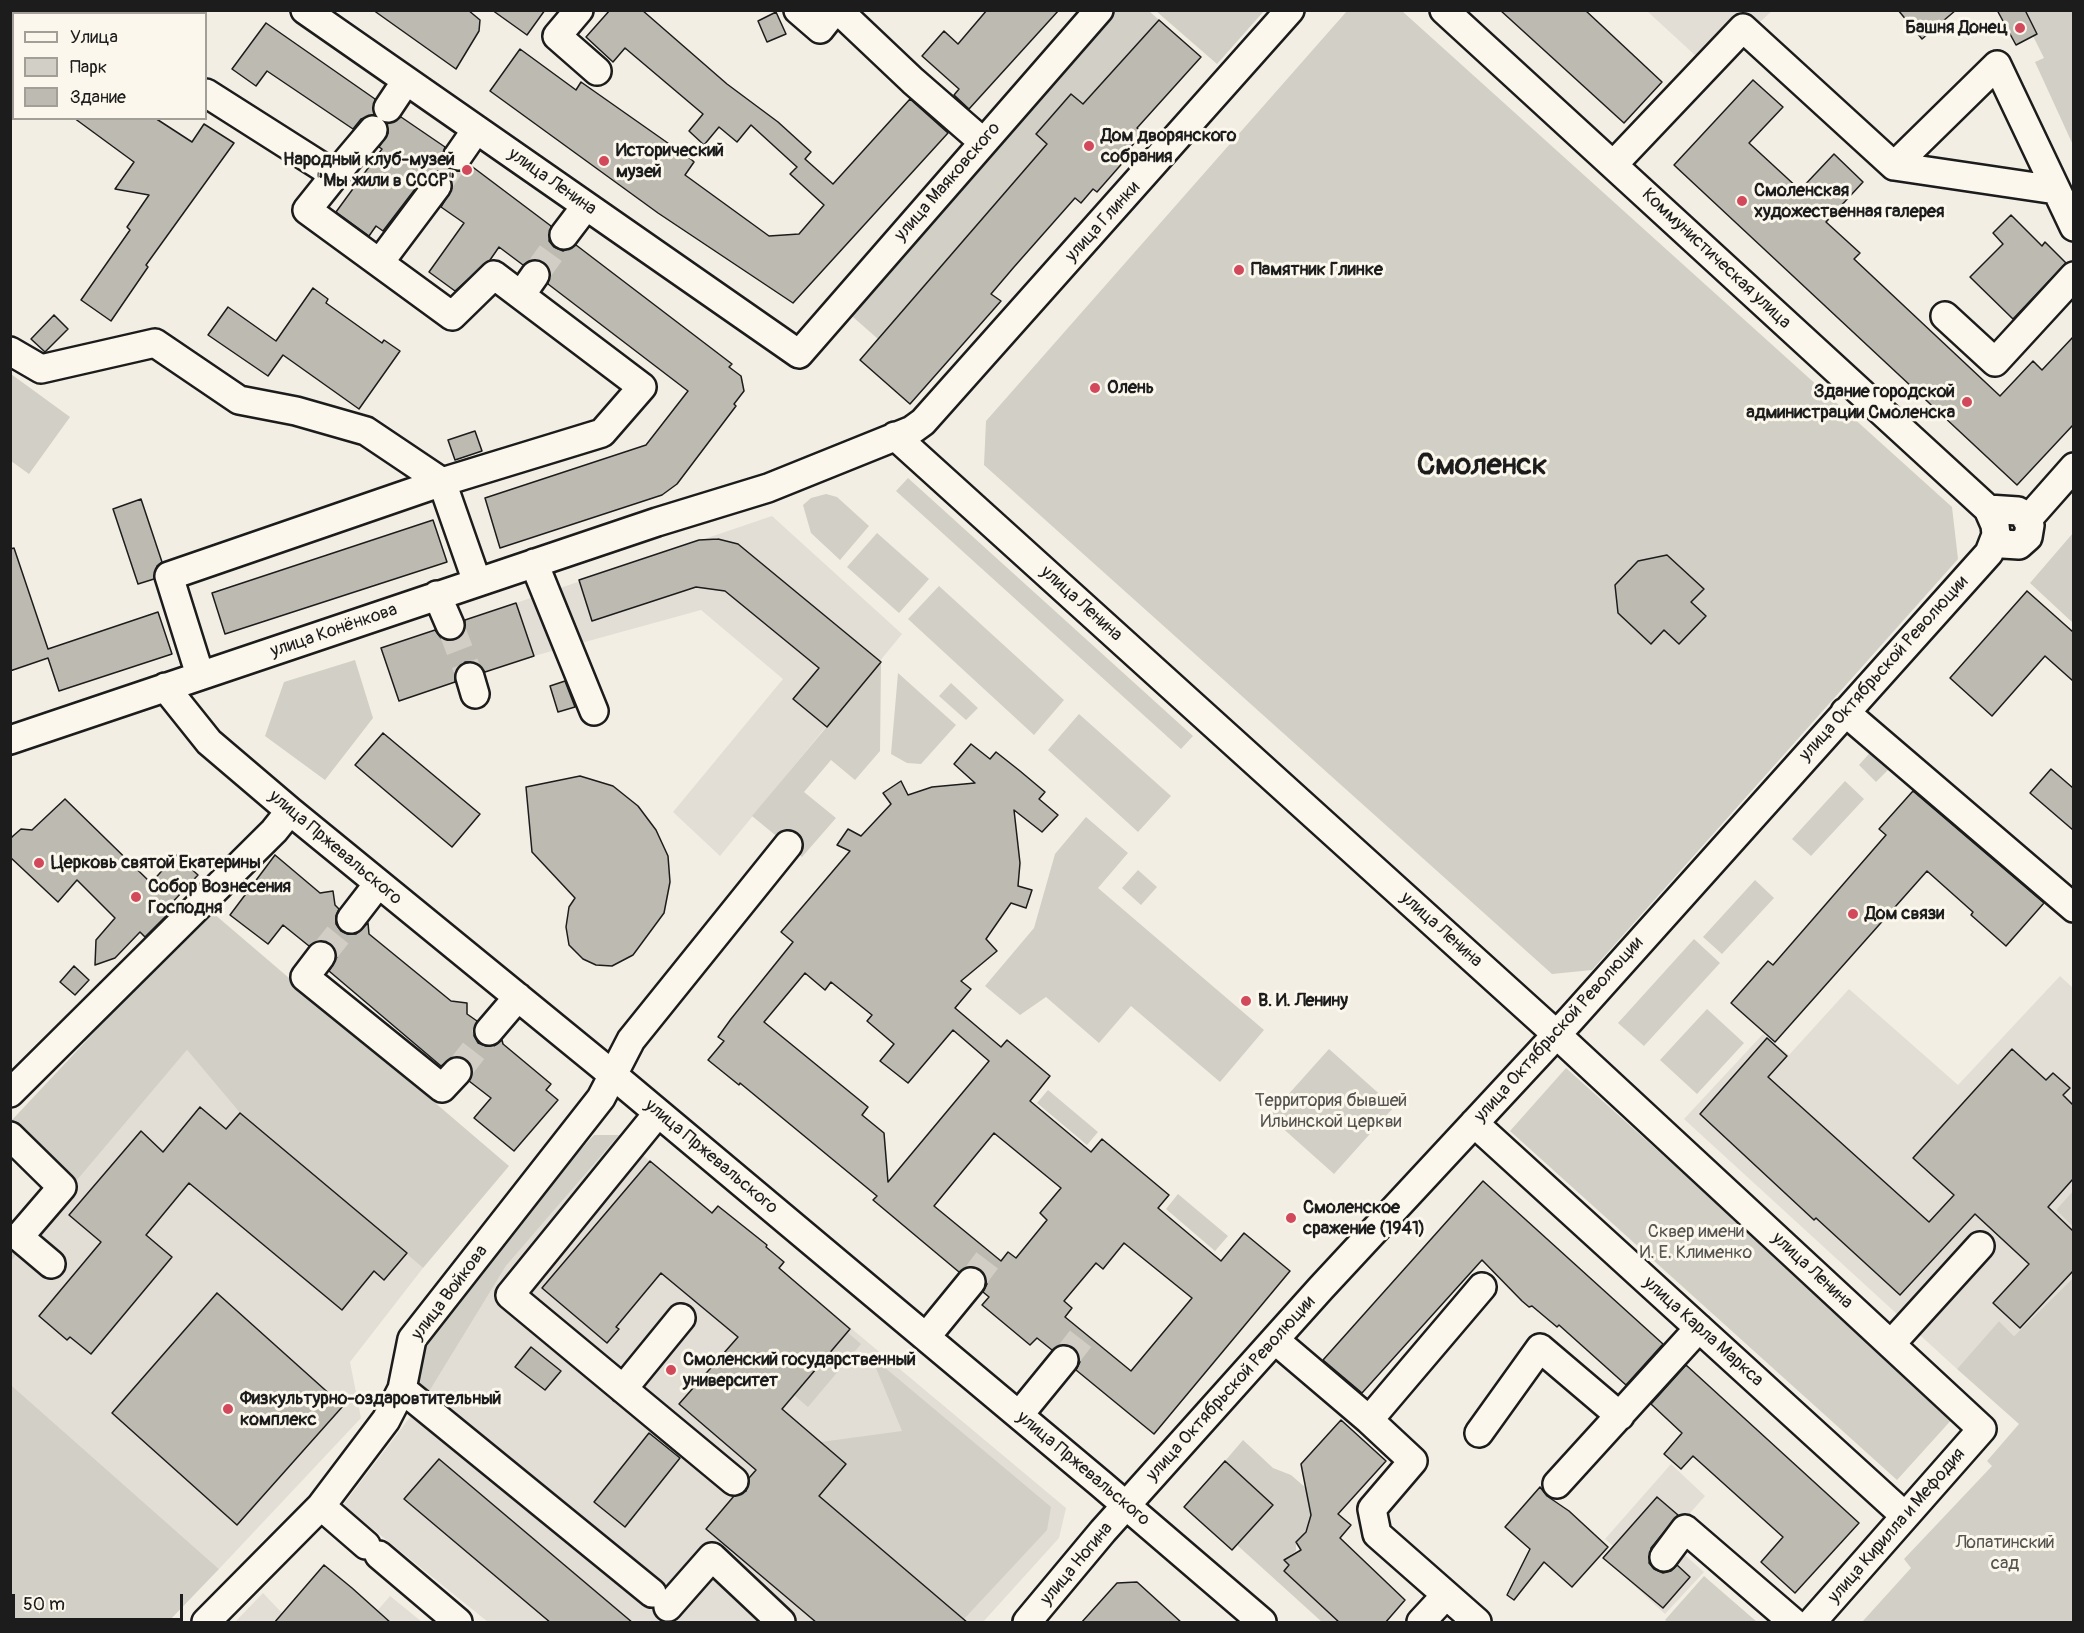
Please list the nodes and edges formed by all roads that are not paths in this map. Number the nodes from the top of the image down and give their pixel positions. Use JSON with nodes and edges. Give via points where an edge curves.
{"nodes":[{"id":1,"x":305,"y":10,"type":"edge"},
{"id":2,"x":579,"y":10,"type":"edge"},
{"id":3,"x":798,"y":10,"type":"edge"},
{"id":4,"x":837,"y":10,"type":"edge"},
{"id":5,"x":1099,"y":10,"type":"edge"},
{"id":6,"x":1290,"y":10,"type":"edge"},
{"id":7,"x":1444,"y":10,"type":"edge"},
{"id":8,"x":597,"y":71,"type":"dead end"},
{"id":9,"x":406,"y":81,"type":"junction"},
{"id":10,"x":207,"y":94,"type":"edge"},
{"id":11,"x":388,"y":108,"type":"dead end"},
{"id":12,"x":373,"y":130,"type":"dead end"},
{"id":13,"x":476,"y":130,"type":"junction"},
{"id":14,"x":983,"y":142,"type":"junction"},
{"id":15,"x":458,"y":156,"type":"tunnel mouth"},
{"id":16,"x":1613,"y":165,"type":"junction"},
{"id":17,"x":1894,"y":166,"type":"junction"},
{"id":18,"x":334,"y":175,"type":"junction"},
{"id":19,"x":437,"y":186,"type":"tunnel mouth"},
{"id":20,"x":2056,"y":190,"type":"junction"},
{"id":21,"x":586,"y":206,"type":"junction"},
{"id":22,"x":2073,"y":227,"type":"edge"},
{"id":23,"x":564,"y":235,"type":"tunnel mouth"},
{"id":24,"x":380,"y":262,"type":"junction"},
{"id":25,"x":2073,"y":276,"type":"edge"},
{"id":26,"x":1945,"y":316,"type":"dead end"},
{"id":27,"x":10,"y":351,"type":"edge"},
{"id":28,"x":799,"y":354,"type":"joint"},
{"id":29,"x":904,"y":433,"type":"junction"},
{"id":30,"x":2073,"y":467,"type":"edge"},
{"id":31,"x":442,"y":482,"type":"junction"},
{"id":32,"x":1988,"y":509,"type":"junction"},
{"id":33,"x":2028,"y":519,"type":"junction"},
{"id":34,"x":1998,"y":545,"type":"junction"},
{"id":35,"x":534,"y":563,"type":"junction"},
{"id":36,"x":477,"y":582,"type":"junction"},
{"id":37,"x":437,"y":595,"type":"junction"},
{"id":38,"x":450,"y":625,"type":"tunnel mouth"},
{"id":39,"x":200,"y":675,"type":"junction"},
{"id":40,"x":165,"y":687,"type":"junction"},
{"id":41,"x":594,"y":711,"type":"dead end"},
{"id":42,"x":1845,"y":712,"type":"junction"},
{"id":43,"x":10,"y":740,"type":"edge"},
{"id":44,"x":290,"y":811,"type":"junction"},
{"id":45,"x":788,"y":845,"type":"dead end"},
{"id":46,"x":378,"y":884,"type":"junction"},
{"id":47,"x":2073,"y":908,"type":"edge"},
{"id":48,"x":351,"y":919,"type":"tunnel mouth"},
{"id":49,"x":321,"y":956,"type":"tunnel mouth"},
{"id":50,"x":518,"y":997,"type":"junction"},
{"id":51,"x":489,"y":1031,"type":"tunnel mouth"},
{"id":52,"x":1556,"y":1034,"type":"junction"},
{"id":53,"x":458,"y":1072,"type":"tunnel mouth"},
{"id":54,"x":613,"y":1075,"type":"junction"},
{"id":55,"x":10,"y":1093,"type":"edge"},
{"id":56,"x":658,"y":1113,"type":"junction"},
{"id":57,"x":1466,"y":1132,"type":"junction"},
{"id":58,"x":10,"y":1136,"type":"edge"},
{"id":59,"x":1980,"y":1246,"type":"dead end"},
{"id":60,"x":51,"y":1264,"type":"dead end"},
{"id":61,"x":971,"y":1282,"type":"tunnel mouth"},
{"id":62,"x":1482,"y":1287,"type":"dead end"},
{"id":63,"x":681,"y":1318,"type":"dead end"},
{"id":64,"x":1699,"y":1328,"type":"junction"},
{"id":65,"x":926,"y":1337,"type":"junction"},
{"id":66,"x":1275,"y":1340,"type":"junction"},
{"id":67,"x":1891,"y":1344,"type":"junction"},
{"id":68,"x":1064,"y":1360,"type":"tunnel mouth"},
{"id":69,"x":402,"y":1389,"type":"junction"},
{"id":70,"x":623,"y":1389,"type":"junction"},
{"id":71,"x":1019,"y":1415,"type":"junction"},
{"id":72,"x":1620,"y":1416,"type":"junction"},
{"id":73,"x":1369,"y":1420,"type":"junction"},
{"id":74,"x":1982,"y":1429,"type":"joint"},
{"id":75,"x":1479,"y":1433,"type":"dead end"},
{"id":76,"x":734,"y":1481,"type":"dead end"},
{"id":77,"x":1557,"y":1484,"type":"dead end"},
{"id":78,"x":1126,"y":1505,"type":"junction"},
{"id":79,"x":321,"y":1506,"type":"junction"},
{"id":80,"x":1905,"y":1516,"type":"junction"},
{"id":81,"x":1664,"y":1557,"type":"dead end"},
{"id":82,"x":1446,"y":1595,"type":"junction"},
{"id":83,"x":667,"y":1606,"type":"edge"},
{"id":84,"x":206,"y":1623,"type":"edge"},
{"id":85,"x":458,"y":1623,"type":"edge"},
{"id":86,"x":781,"y":1623,"type":"edge"},
{"id":87,"x":1027,"y":1623,"type":"edge"},
{"id":88,"x":1262,"y":1623,"type":"edge"},
{"id":89,"x":1421,"y":1623,"type":"edge"},
{"id":90,"x":1477,"y":1623,"type":"edge"},
{"id":91,"x":1793,"y":1623,"type":"edge"},
{"id":92,"x":1812,"y":1623,"type":"edge"}],
"edges":[{"from":1,"to":9,"type":"street","name":"улица Ленина"},
{"from":2,"to":8,"type":"street","via":[[557,36]]},
{"from":3,"to":4,"type":"street","via":[[820,29]]},
{"from":4,"to":14,"type":"street"},
{"from":5,"to":14,"type":"street","name":"улица Маяковского"},
{"from":6,"to":29,"type":"street","name":"улица Глинки","via":[[922,422]]},
{"from":7,"to":16,"type":"street","name":"Коммунистическая улица"},
{"from":9,"to":11,"type":"street"},
{"from":9,"to":13,"type":"street","name":"улица Ленина"},
{"from":10,"to":18,"type":"street"},
{"from":12,"to":18,"type":"street"},
{"from":13,"to":15,"type":"street"},
{"from":13,"to":21,"type":"street","name":"улица Ленина"},
{"from":14,"to":28,"type":"street","name":"улица Маяковского"},
{"from":16,"to":17,"type":"street","via":[[1743,28]]},
{"from":16,"to":32,"type":"street","name":"Коммунистическая улица"},
{"from":17,"to":20,"type":"street"},
{"from":17,"to":20,"type":"street","via":[[1997,65]]},
{"from":18,"to":24,"type":"street","via":[[307,210]]},
{"from":19,"to":24,"type":"street"},
{"from":20,"to":22,"type":"street"},
{"from":21,"to":23,"type":"street"},
{"from":21,"to":28,"type":"street","name":"улица Ленина"},
{"from":24,"to":31,"type":"street","via":[[452,316],[494,275],[529,285],[642,387],[602,433]]},
{"from":25,"to":26,"type":"street","via":[[1995,362]]},
{"from":27,"to":31,"type":"street","via":[[41,369],[155,343],[239,400],[366,431]]},
{"from":29,"to":35,"type":"street","name":"улица Конёнкова","via":[[768,488]]},
{"from":29,"to":52,"type":"street","name":"улица Ленина"},
{"from":30,"to":33,"type":"street"},
{"from":31,"to":36,"type":"street"},
{"from":31,"to":39,"type":"street","via":[[168,576]]},
{"from":32,"to":33,"type":"street","via":[[2018,512]]},
{"from":32,"to":34,"type":"street"},
{"from":33,"to":34,"type":"street","name":"улица Октябрьской Революции","via":[[2028,537],[2019,545]]},
{"from":34,"to":42,"type":"street","name":"улица Октябрьской Революции"},
{"from":35,"to":36,"type":"street","name":"улица Конёнкова"},
{"from":35,"to":41,"type":"street"},
{"from":36,"to":37,"type":"street","name":"улица Конёнкова"},
{"from":37,"to":38,"type":"street"},
{"from":37,"to":39,"type":"street","name":"улица Конёнкова"},
{"from":39,"to":40,"type":"street","name":"улица Конёнкова"},
{"from":40,"to":43,"type":"street","name":"улица Конёнкова"},
{"from":40,"to":44,"type":"street","name":"улица Пржевальского","via":[[209,742]]},
{"from":42,"to":47,"type":"street"},
{"from":42,"to":52,"type":"street","name":"улица Октябрьской Революции"},
{"from":44,"to":46,"type":"street","name":"улица Пржевальского"},
{"from":44,"to":55,"type":"street","via":[[266,840]]},
{"from":45,"to":54,"type":"street","name":"улица Войкова","via":[[631,1040]]},
{"from":46,"to":48,"type":"street"},
{"from":46,"to":50,"type":"street","name":"улица Пржевальского"},
{"from":49,"to":53,"type":"street","via":[[305,977],[442,1088]]},
{"from":50,"to":51,"type":"street"},
{"from":50,"to":54,"type":"street","name":"улица Пржевальского"},
{"from":52,"to":57,"type":"street","name":"улица Октябрьской Революции"},
{"from":52,"to":67,"type":"street","name":"улица Ленина"},
{"from":54,"to":56,"type":"street","name":"улица Пржевальского"},
{"from":54,"to":69,"type":"street","name":"улица Войкова","via":[[601,1098],[412,1339]]},
{"from":56,"to":65,"type":"street","name":"улица Пржевальского"},
{"from":56,"to":70,"type":"street","via":[[510,1295]]},
{"from":57,"to":64,"type":"street","name":"улица Карла Маркса"},
{"from":57,"to":66,"type":"street","name":"улица Октябрьской Революции"},
{"from":58,"to":60,"type":"street","via":[[62,1187],[19,1237]]},
{"from":59,"to":67,"type":"street"},
{"from":61,"to":65,"type":"street"},
{"from":62,"to":73,"type":"street"},
{"from":63,"to":70,"type":"street"},
{"from":64,"to":72,"type":"street"},
{"from":64,"to":80,"type":"street","name":"улица Карла Маркса"},
{"from":65,"to":71,"type":"street","name":"улица Пржевальского"},
{"from":66,"to":73,"type":"street"},
{"from":66,"to":78,"type":"street","name":"улица Октябрьской Революции"},
{"from":67,"to":74,"type":"street","name":"улица Ленина"},
{"from":68,"to":71,"type":"street"},
{"from":69,"to":79,"type":"street","name":"улица Войкова","via":[[386,1420]]},
{"from":69,"to":83,"type":"street"},
{"from":70,"to":76,"type":"street"},
{"from":71,"to":78,"type":"street","name":"улица Пржевальского"},
{"from":72,"to":75,"type":"street","via":[[1540,1348]]},
{"from":72,"to":77,"type":"street"},
{"from":73,"to":82,"type":"street","via":[[1413,1461],[1372,1509],[1377,1534]]},
{"from":74,"to":80,"type":"street","name":"улица Кирилла и Мефодия"},
{"from":78,"to":87,"type":"street","name":"улица Ногина"},
{"from":78,"to":88,"type":"street","name":"улица Пржевальского"},
{"from":79,"to":84,"type":"street","name":"улица Войкова"},
{"from":79,"to":85,"type":"street"},
{"from":80,"to":92,"type":"street","name":"улица Кирилла и Мефодия"},
{"from":81,"to":91,"type":"street","via":[[1685,1529]]},
{"from":82,"to":89,"type":"street"},
{"from":82,"to":90,"type":"street"},
{"from":83,"to":86,"type":"street","via":[[712,1557]]}]}
